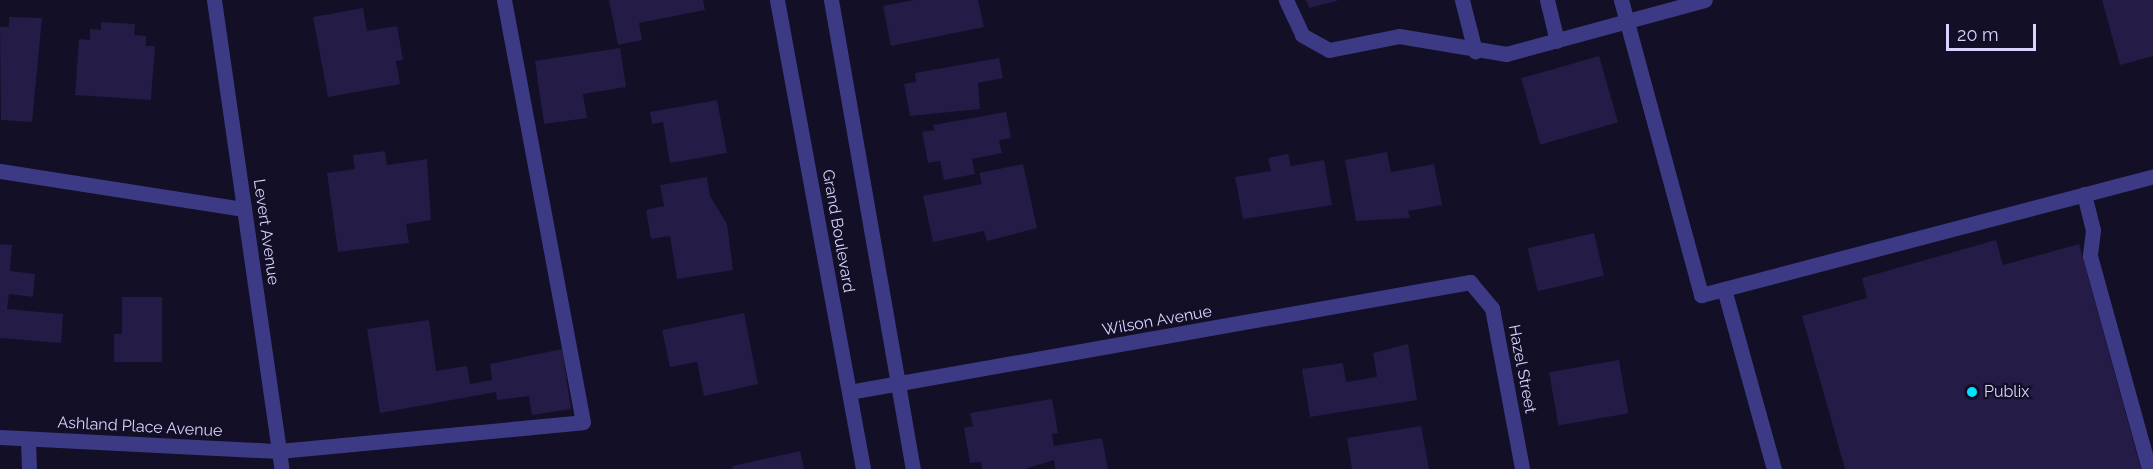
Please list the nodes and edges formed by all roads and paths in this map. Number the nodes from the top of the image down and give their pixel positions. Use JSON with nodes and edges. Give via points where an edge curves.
{"nodes":[{"id":1,"x":214,"y":0,"type":"edge"},
{"id":2,"x":504,"y":0,"type":"edge"},
{"id":3,"x":777,"y":0,"type":"edge"},
{"id":4,"x":831,"y":0,"type":"edge"},
{"id":5,"x":1286,"y":0,"type":"edge"},
{"id":6,"x":1462,"y":0,"type":"edge"},
{"id":7,"x":1547,"y":0,"type":"edge"},
{"id":8,"x":1621,"y":0,"type":"edge"},
{"id":9,"x":1705,"y":0,"type":"edge"},
{"id":10,"x":1627,"y":21,"type":"junction"},
{"id":11,"x":1557,"y":40,"type":"junction"},
{"id":12,"x":1475,"y":51,"type":"junction"},
{"id":13,"x":0,"y":171,"type":"edge"},
{"id":14,"x":2153,"y":176,"type":"edge"},
{"id":15,"x":2084,"y":194,"type":"junction"},
{"id":16,"x":244,"y":209,"type":"junction"},
{"id":17,"x":1470,"y":282,"type":"joint"},
{"id":18,"x":1724,"y":289,"type":"junction"},
{"id":19,"x":896,"y":384,"type":"junction"},
{"id":20,"x":849,"y":392,"type":"junction"},
{"id":21,"x":0,"y":437,"type":"edge"},
{"id":22,"x":28,"y":440,"type":"junction"},
{"id":23,"x":279,"y":451,"type":"junction"},
{"id":24,"x":29,"y":469,"type":"edge"},
{"id":25,"x":282,"y":469,"type":"edge"},
{"id":26,"x":863,"y":469,"type":"edge"},
{"id":27,"x":913,"y":469,"type":"edge"},
{"id":28,"x":1522,"y":469,"type":"edge"},
{"id":29,"x":1774,"y":469,"type":"edge"},
{"id":30,"x":2149,"y":469,"type":"edge"}],
"edges":[{"from":1,"to":16,"type":"street","name":"Levert Avenue"},
{"from":2,"to":23,"type":"street","name":"Ashland Place Avenue","via":[[583,422]]},
{"from":3,"to":20,"type":"street","name":"Grand Boulevard"},
{"from":4,"to":19,"type":"street","name":"Grand Boulevard"},
{"from":5,"to":12,"type":"street","via":[[1302,35],[1329,50],[1399,36]]},
{"from":6,"to":12,"type":"street"},
{"from":7,"to":11,"type":"street"},
{"from":8,"to":10,"type":"street"},
{"from":9,"to":10,"type":"street"},
{"from":10,"to":11,"type":"street"},
{"from":10,"to":18,"type":"street","via":[[1701,295]]},
{"from":11,"to":12,"type":"street","via":[[1506,54]]},
{"from":13,"to":16,"type":"street"},
{"from":14,"to":15,"type":"street"},
{"from":15,"to":18,"type":"street"},
{"from":15,"to":30,"type":"street","via":[[2093,230],[2091,256]]},
{"from":16,"to":23,"type":"street","name":"Levert Avenue"},
{"from":17,"to":19,"type":"street","name":"Wilson Avenue"},
{"from":17,"to":28,"type":"street","name":"Hazel Street","via":[[1492,308]]},
{"from":18,"to":29,"type":"street"},
{"from":19,"to":20,"type":"street","name":"Wilson Avenue"},
{"from":19,"to":27,"type":"street","name":"Grand Boulevard"},
{"from":20,"to":26,"type":"street","name":"Grand Boulevard"},
{"from":21,"to":22,"type":"street","name":"Ashland Place Avenue"},
{"from":22,"to":23,"type":"street","name":"Ashland Place Avenue"},
{"from":22,"to":24,"type":"street"},
{"from":23,"to":25,"type":"street","name":"Levert Avenue"}]}
